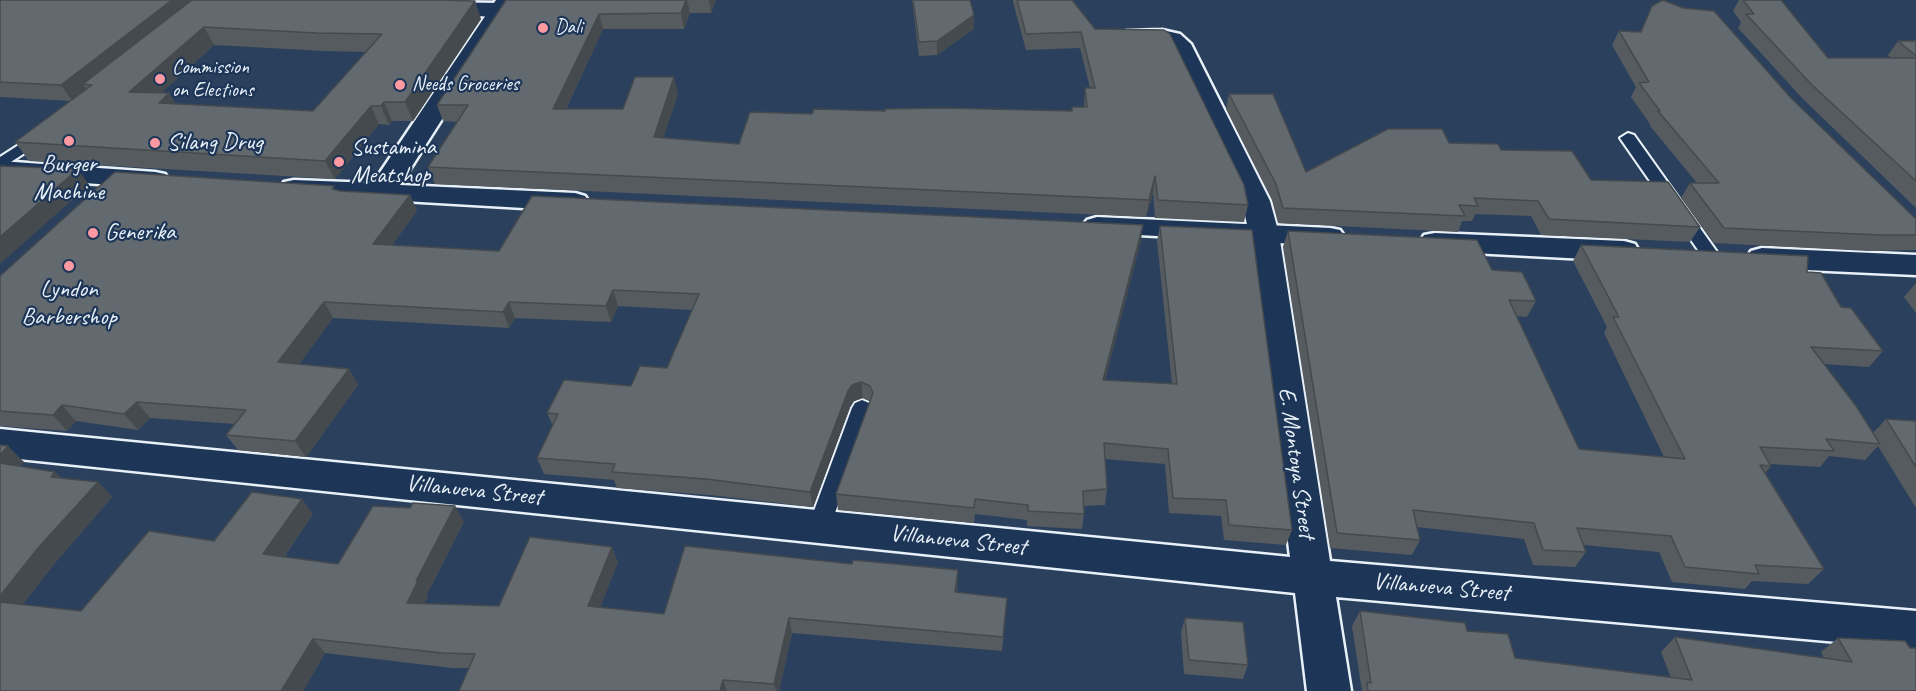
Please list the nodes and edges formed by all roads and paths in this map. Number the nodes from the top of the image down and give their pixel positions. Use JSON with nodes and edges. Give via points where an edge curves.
{"nodes":[{"id":1,"x":415,"y":5,"type":"edge"},
{"id":2,"x":503,"y":5,"type":"edge"},
{"id":3,"x":1122,"y":38,"type":"edge"},
{"id":4,"x":58,"y":123,"type":"edge"},
{"id":5,"x":1628,"y":138,"type":"dead end"},
{"id":6,"x":0,"y":164,"type":"edge"},
{"id":7,"x":0,"y":169,"type":"edge"},
{"id":8,"x":117,"y":178,"type":"junction"},
{"id":9,"x":186,"y":182,"type":"edge"},
{"id":10,"x":267,"y":186,"type":"edge"},
{"id":11,"x":381,"y":193,"type":"junction"},
{"id":12,"x":92,"y":201,"type":"edge"},
{"id":13,"x":608,"y":203,"type":"edge"},
{"id":14,"x":1073,"y":225,"type":"edge"},
{"id":15,"x":1264,"y":234,"type":"junction"},
{"id":16,"x":1358,"y":239,"type":"edge"},
{"id":17,"x":1405,"y":241,"type":"edge"},
{"id":18,"x":1711,"y":256,"type":"junction"},
{"id":19,"x":1916,"y":265,"type":"edge"},
{"id":20,"x":862,"y":408,"type":"dead end"},
{"id":21,"x":0,"y":443,"type":"edge"},
{"id":22,"x":819,"y":527,"type":"junction"},
{"id":23,"x":1312,"y":577,"type":"junction"},
{"id":24,"x":1916,"y":630,"type":"edge"},
{"id":25,"x":1329,"y":691,"type":"edge"}],
"edges":[{"from":1,"to":2,"type":"street"},
{"from":2,"to":11,"type":"street"},
{"from":3,"to":15,"type":"street","name":"E. Montoya Street","via":[[1162,37],[1179,44],[1246,177]]},
{"from":4,"to":6,"type":"lane"},
{"from":5,"to":18,"type":"lane"},
{"from":7,"to":8,"type":"street"},
{"from":8,"to":9,"type":"street"},
{"from":8,"to":12,"type":"street"},
{"from":10,"to":11,"type":"street"},
{"from":11,"to":13,"type":"street"},
{"from":14,"to":15,"type":"street"},
{"from":15,"to":16,"type":"street"},
{"from":15,"to":23,"type":"street","name":"E. Montoya Street"},
{"from":17,"to":18,"type":"street"},
{"from":18,"to":19,"type":"street"},
{"from":20,"to":22,"type":"lane"},
{"from":21,"to":22,"type":"street","name":"Villanueva Street"},
{"from":22,"to":23,"type":"street","name":"Villanueva Street"},
{"from":23,"to":24,"type":"street","name":"Villanueva Street"},
{"from":23,"to":25,"type":"street","name":"E. Montoya Street"}]}
